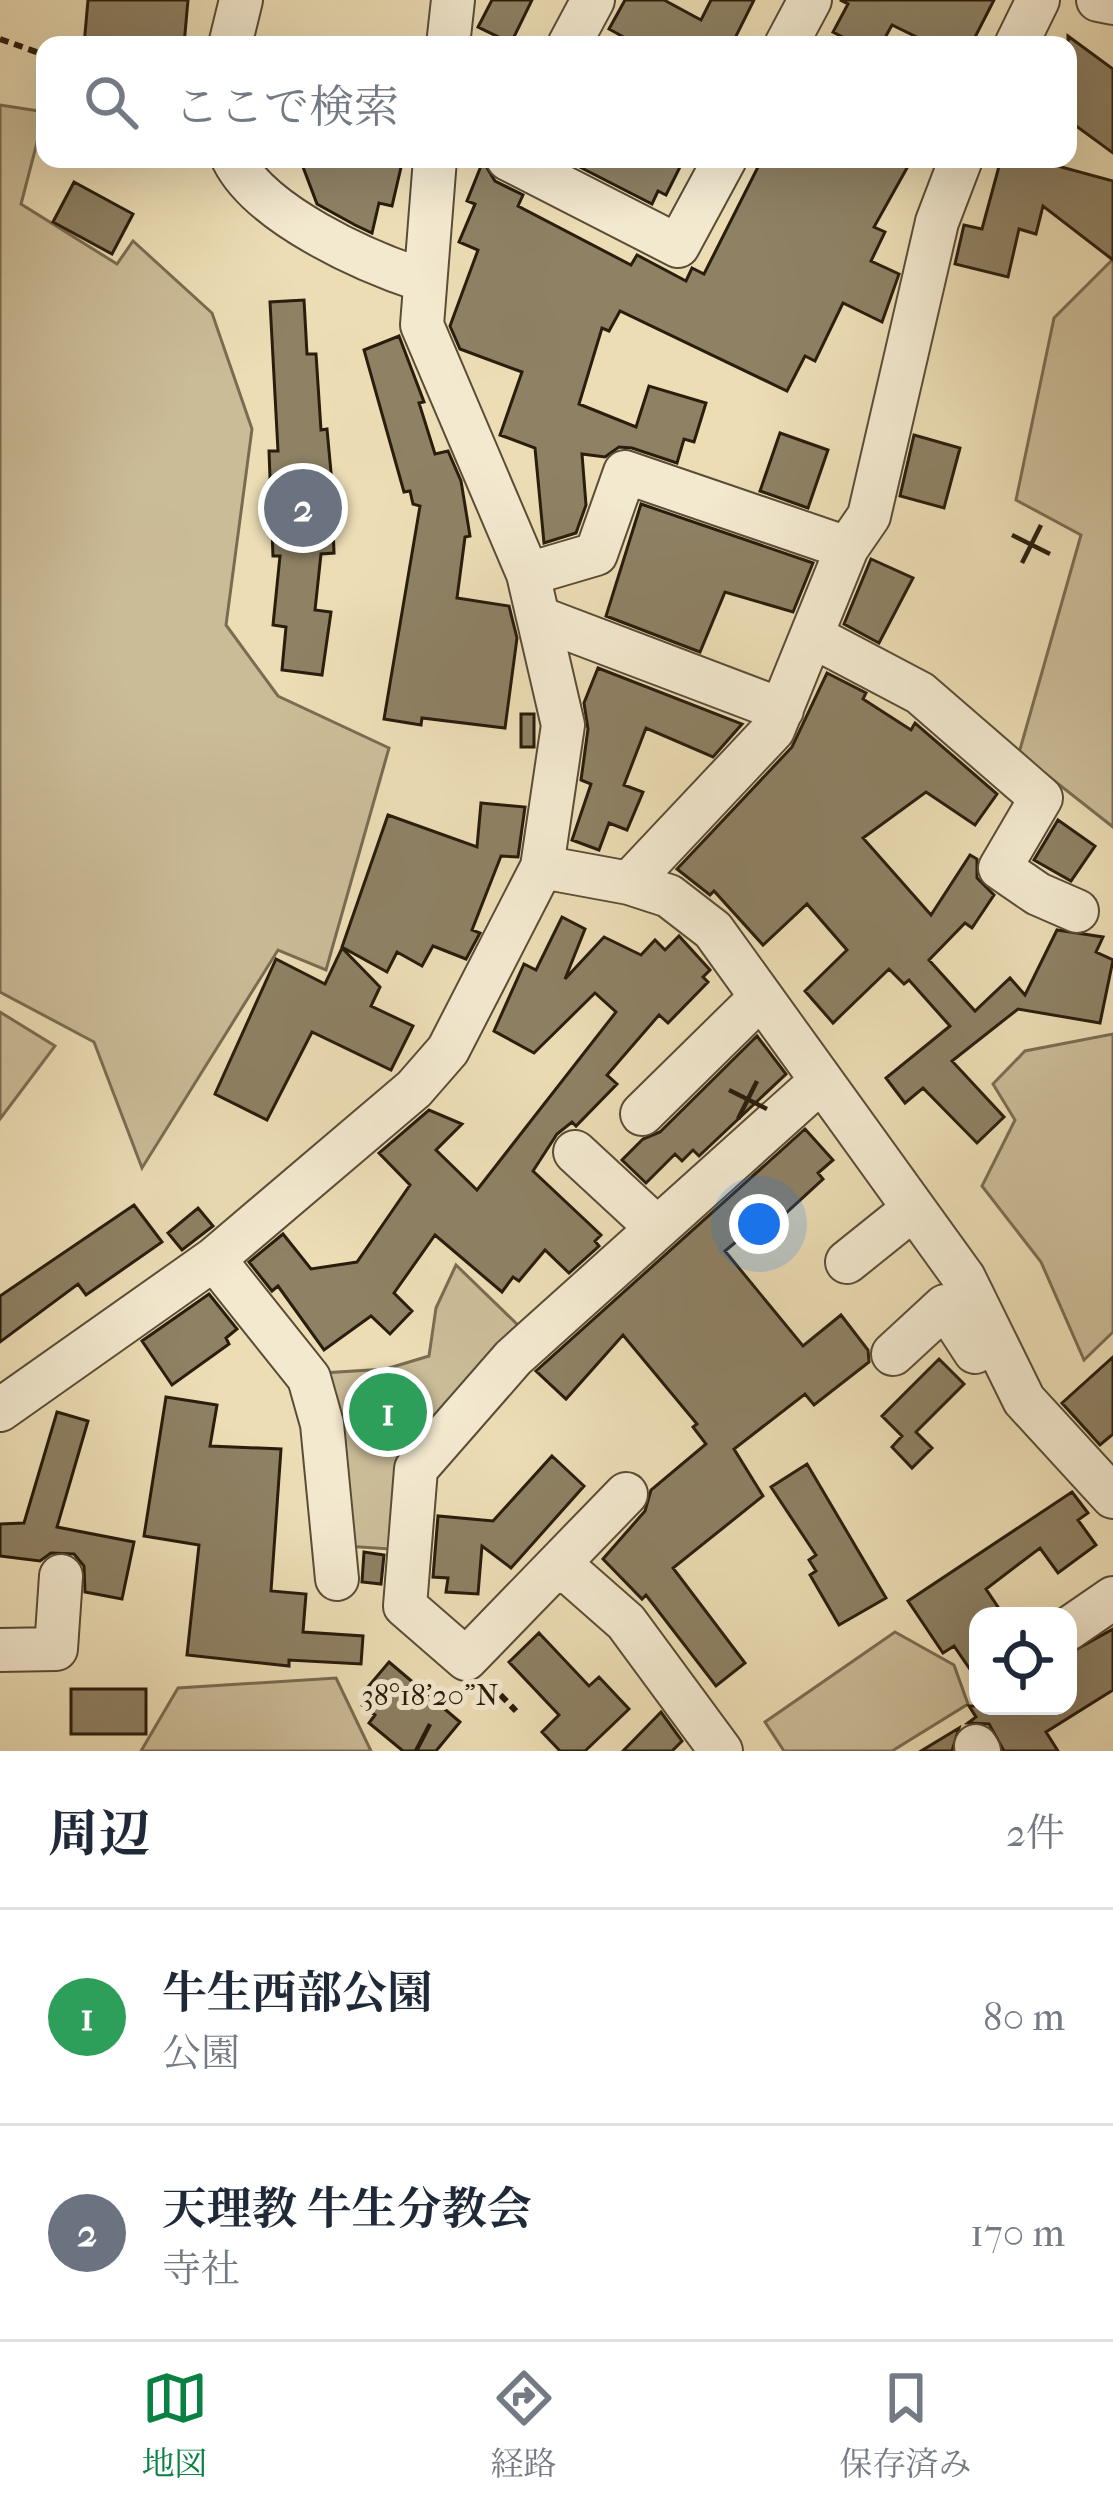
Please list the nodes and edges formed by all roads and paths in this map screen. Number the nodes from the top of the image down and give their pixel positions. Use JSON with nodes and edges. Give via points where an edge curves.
{"nodes":[{"id":1,"x":241,"y":0,"type":"edge"},
{"id":2,"x":453,"y":0,"type":"edge"},
{"id":3,"x":593,"y":0,"type":"edge"},
{"id":4,"x":810,"y":0,"type":"edge"},
{"id":5,"x":1038,"y":0,"type":"edge"},
{"id":6,"x":1098,"y":0,"type":"edge"},
{"id":7,"x":1113,"y":3,"type":"edge"},
{"id":8,"x":232,"y":36,"type":"edge"},
{"id":9,"x":449,"y":36,"type":"edge"},
{"id":10,"x":574,"y":36,"type":"edge"},
{"id":11,"x":791,"y":36,"type":"edge"},
{"id":12,"x":1020,"y":36,"type":"edge"},
{"id":13,"x":0,"y":39,"type":"edge"},
{"id":14,"x":36,"y":52,"type":"edge"},
{"id":15,"x":434,"y":168,"type":"edge"},
{"id":16,"x":526,"y":168,"type":"edge"},
{"id":17,"x":719,"y":168,"type":"edge"},
{"id":18,"x":958,"y":168,"type":"edge"},
{"id":19,"x":234,"y":178,"type":"edge"},
{"id":20,"x":422,"y":280,"type":"junction"},
{"id":21,"x":848,"y":548,"type":"junction"},
{"id":22,"x":528,"y":574,"type":"junction"},
{"id":23,"x":542,"y":619,"type":"junction"},
{"id":24,"x":812,"y":636,"type":"junction"},
{"id":25,"x":782,"y":710,"type":"junction"},
{"id":26,"x":542,"y":867,"type":"junction"},
{"id":27,"x":629,"y":883,"type":"junction"},
{"id":28,"x":1077,"y":910,"type":"dead end"},
{"id":29,"x":761,"y":997,"type":"junction"},
{"id":30,"x":821,"y":1081,"type":"junction"},
{"id":31,"x":641,"y":1114,"type":"dead end"},
{"id":32,"x":575,"y":1152,"type":"dead end"},
{"id":33,"x":914,"y":1209,"type":"junction"},
{"id":34,"x":655,"y":1226,"type":"junction"},
{"id":35,"x":214,"y":1259,"type":"junction"},
{"id":36,"x":847,"y":1262,"type":"dead end"},
{"id":37,"x":893,"y":1354,"type":"dead end"},
{"id":38,"x":1024,"y":1400,"type":"junction"},
{"id":39,"x":0,"y":1410,"type":"edge"},
{"id":40,"x":626,"y":1494,"type":"dead end"},
{"id":41,"x":1113,"y":1497,"type":"edge"},
{"id":42,"x":560,"y":1564,"type":"junction"},
{"id":43,"x":61,"y":1576,"type":"dead end"},
{"id":44,"x":337,"y":1580,"type":"dead end"},
{"id":45,"x":1113,"y":1598,"type":"edge"},
{"id":46,"x":1077,"y":1623,"type":"edge"},
{"id":47,"x":0,"y":1650,"type":"edge"},
{"id":48,"x":479,"y":1673,"type":"dead end"},
{"id":49,"x":516,"y":1711,"type":"dead end"},
{"id":50,"x":721,"y":1751,"type":"edge"}],
"edges":[{"from":1,"to":8,"type":"street"},
{"from":2,"to":9,"type":"street"},
{"from":3,"to":10,"type":"street"},
{"from":4,"to":11,"type":"street"},
{"from":5,"to":12,"type":"street"},
{"from":6,"to":7,"type":"street"},
{"from":13,"to":14,"type":"path"},
{"from":15,"to":20,"type":"street"},
{"from":16,"to":17,"type":"street","via":[[678,246]]},
{"from":18,"to":21,"type":"street","via":[[937,222],[869,516]]},
{"from":19,"to":20,"type":"street","via":[[376,265]]},
{"from":20,"to":22,"type":"street","via":[[422,326]]},
{"from":21,"to":22,"type":"street","via":[[626,472],[596,554]]},
{"from":21,"to":24,"type":"street"},
{"from":22,"to":23,"type":"street"},
{"from":23,"to":25,"type":"street"},
{"from":23,"to":26,"type":"street","via":[[563,725]]},
{"from":24,"to":25,"type":"street"},
{"from":24,"to":28,"type":"street","via":[[920,693],[1041,798],[1000,868]]},
{"from":25,"to":27,"type":"street","via":[[773,730]]},
{"from":26,"to":27,"type":"street"},
{"from":26,"to":35,"type":"street","via":[[448,1050],[408,1095]]},
{"from":27,"to":29,"type":"street","via":[[669,896],[713,930]]},
{"from":29,"to":30,"type":"street"},
{"from":29,"to":31,"type":"street"},
{"from":30,"to":33,"type":"street"},
{"from":30,"to":34,"type":"street"},
{"from":32,"to":34,"type":"street"},
{"from":33,"to":36,"type":"street"},
{"from":33,"to":38,"type":"street","via":[[964,1278]]},
{"from":34,"to":42,"type":"street","via":[[513,1358],[416,1469],[405,1606],[466,1659]]},
{"from":35,"to":39,"type":"street"},
{"from":35,"to":44,"type":"street","via":[[309,1378],[322,1424]]},
{"from":37,"to":38,"type":"street","via":[[945,1306],[1014,1411]]},
{"from":38,"to":41,"type":"street"},
{"from":40,"to":42,"type":"street"},
{"from":42,"to":50,"type":"street","via":[[626,1622]]},
{"from":43,"to":47,"type":"street","via":[[56,1648]]},
{"from":45,"to":46,"type":"street"},
{"from":48,"to":49,"type":"path"}]}
